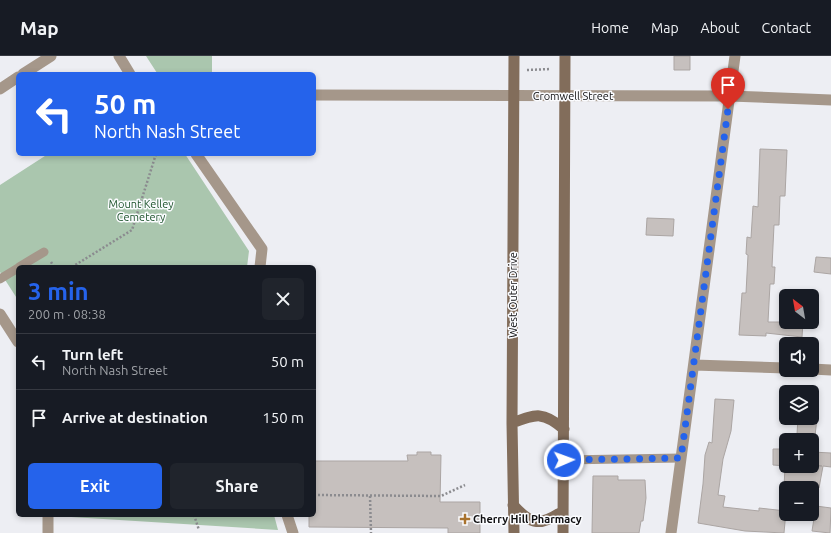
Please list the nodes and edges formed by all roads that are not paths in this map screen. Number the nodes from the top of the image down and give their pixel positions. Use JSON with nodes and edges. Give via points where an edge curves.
{"nodes":[{"id":1,"x":51,"y":56,"type":"edge"},
{"id":2,"x":119,"y":56,"type":"edge"},
{"id":3,"x":514,"y":56,"type":"edge"},
{"id":4,"x":565,"y":56,"type":"edge"},
{"id":5,"x":735,"y":56,"type":"edge"},
{"id":6,"x":26,"y":72,"type":"edge"},
{"id":7,"x":129,"y":72,"type":"edge"},
{"id":8,"x":16,"y":79,"type":"edge"},
{"id":9,"x":0,"y":89,"type":"edge"},
{"id":10,"x":316,"y":95,"type":"edge"},
{"id":11,"x":566,"y":95,"type":"junction"},
{"id":12,"x":514,"y":96,"type":"junction"},
{"id":13,"x":730,"y":96,"type":"junction"},
{"id":14,"x":831,"y":100,"type":"edge"},
{"id":15,"x":197,"y":156,"type":"edge"},
{"id":16,"x":44,"y":252,"type":"dead end"},
{"id":17,"x":22,"y":265,"type":"edge"},
{"id":18,"x":260,"y":265,"type":"edge"},
{"id":19,"x":16,"y":269,"type":"edge"},
{"id":20,"x":0,"y":279,"type":"edge"},
{"id":21,"x":0,"y":314,"type":"edge"},
{"id":22,"x":16,"y":339,"type":"edge"},
{"id":23,"x":694,"y":365,"type":"junction"},
{"id":24,"x":779,"y":368,"type":"edge"},
{"id":25,"x":819,"y":369,"type":"edge"},
{"id":26,"x":831,"y":370,"type":"edge"},
{"id":27,"x":512,"y":423,"type":"junction"},
{"id":28,"x":564,"y":429,"type":"junction"},
{"id":29,"x":681,"y":458,"type":"junction"},
{"id":30,"x":564,"y":460,"type":"junction"},
{"id":31,"x":513,"y":505,"type":"junction"},
{"id":32,"x":563,"y":511,"type":"junction"},
{"id":33,"x":48,"y":517,"type":"edge"},
{"id":34,"x":288,"y":517,"type":"edge"},
{"id":35,"x":48,"y":533,"type":"edge"},
{"id":36,"x":293,"y":533,"type":"edge"},
{"id":37,"x":514,"y":533,"type":"edge"},
{"id":38,"x":563,"y":533,"type":"edge"},
{"id":39,"x":671,"y":533,"type":"edge"}],
"edges":[{"from":1,"to":6,"type":"street"},
{"from":2,"to":7,"type":"street"},
{"from":3,"to":12,"type":"main road","name":"West Outer Drive"},
{"from":4,"to":11,"type":"main road"},
{"from":5,"to":13,"type":"street"},
{"from":8,"to":9,"type":"street"},
{"from":10,"to":12,"type":"street","name":"Cromwell Street"},
{"from":11,"to":12,"type":"street","name":"Cromwell Street"},
{"from":11,"to":13,"type":"street","name":"Cromwell Street"},
{"from":11,"to":28,"type":"main road"},
{"from":12,"to":27,"type":"main road","name":"West Outer Drive"},
{"from":13,"to":14,"type":"street","name":"Cromwell Street"},
{"from":13,"to":23,"type":"street"},
{"from":15,"to":18,"type":"street","via":[[262,249]]},
{"from":16,"to":17,"type":"lane"},
{"from":19,"to":20,"type":"lane"},
{"from":21,"to":22,"type":"street"},
{"from":23,"to":24,"type":"street"},
{"from":23,"to":29,"type":"street"},
{"from":25,"to":26,"type":"street"},
{"from":27,"to":28,"type":"main road","via":[[542,415]]},
{"from":27,"to":31,"type":"main road","name":"West Outer Drive"},
{"from":28,"to":30,"type":"main road"},
{"from":29,"to":30,"type":"lane"},
{"from":29,"to":39,"type":"street"},
{"from":30,"to":32,"type":"main road"},
{"from":31,"to":32,"type":"main road","via":[[520,514],[538,522],[547,521]]},
{"from":31,"to":37,"type":"main road","name":"West Outer Drive"},
{"from":32,"to":38,"type":"main road"},
{"from":33,"to":35,"type":"street"},
{"from":34,"to":36,"type":"street"}]}
